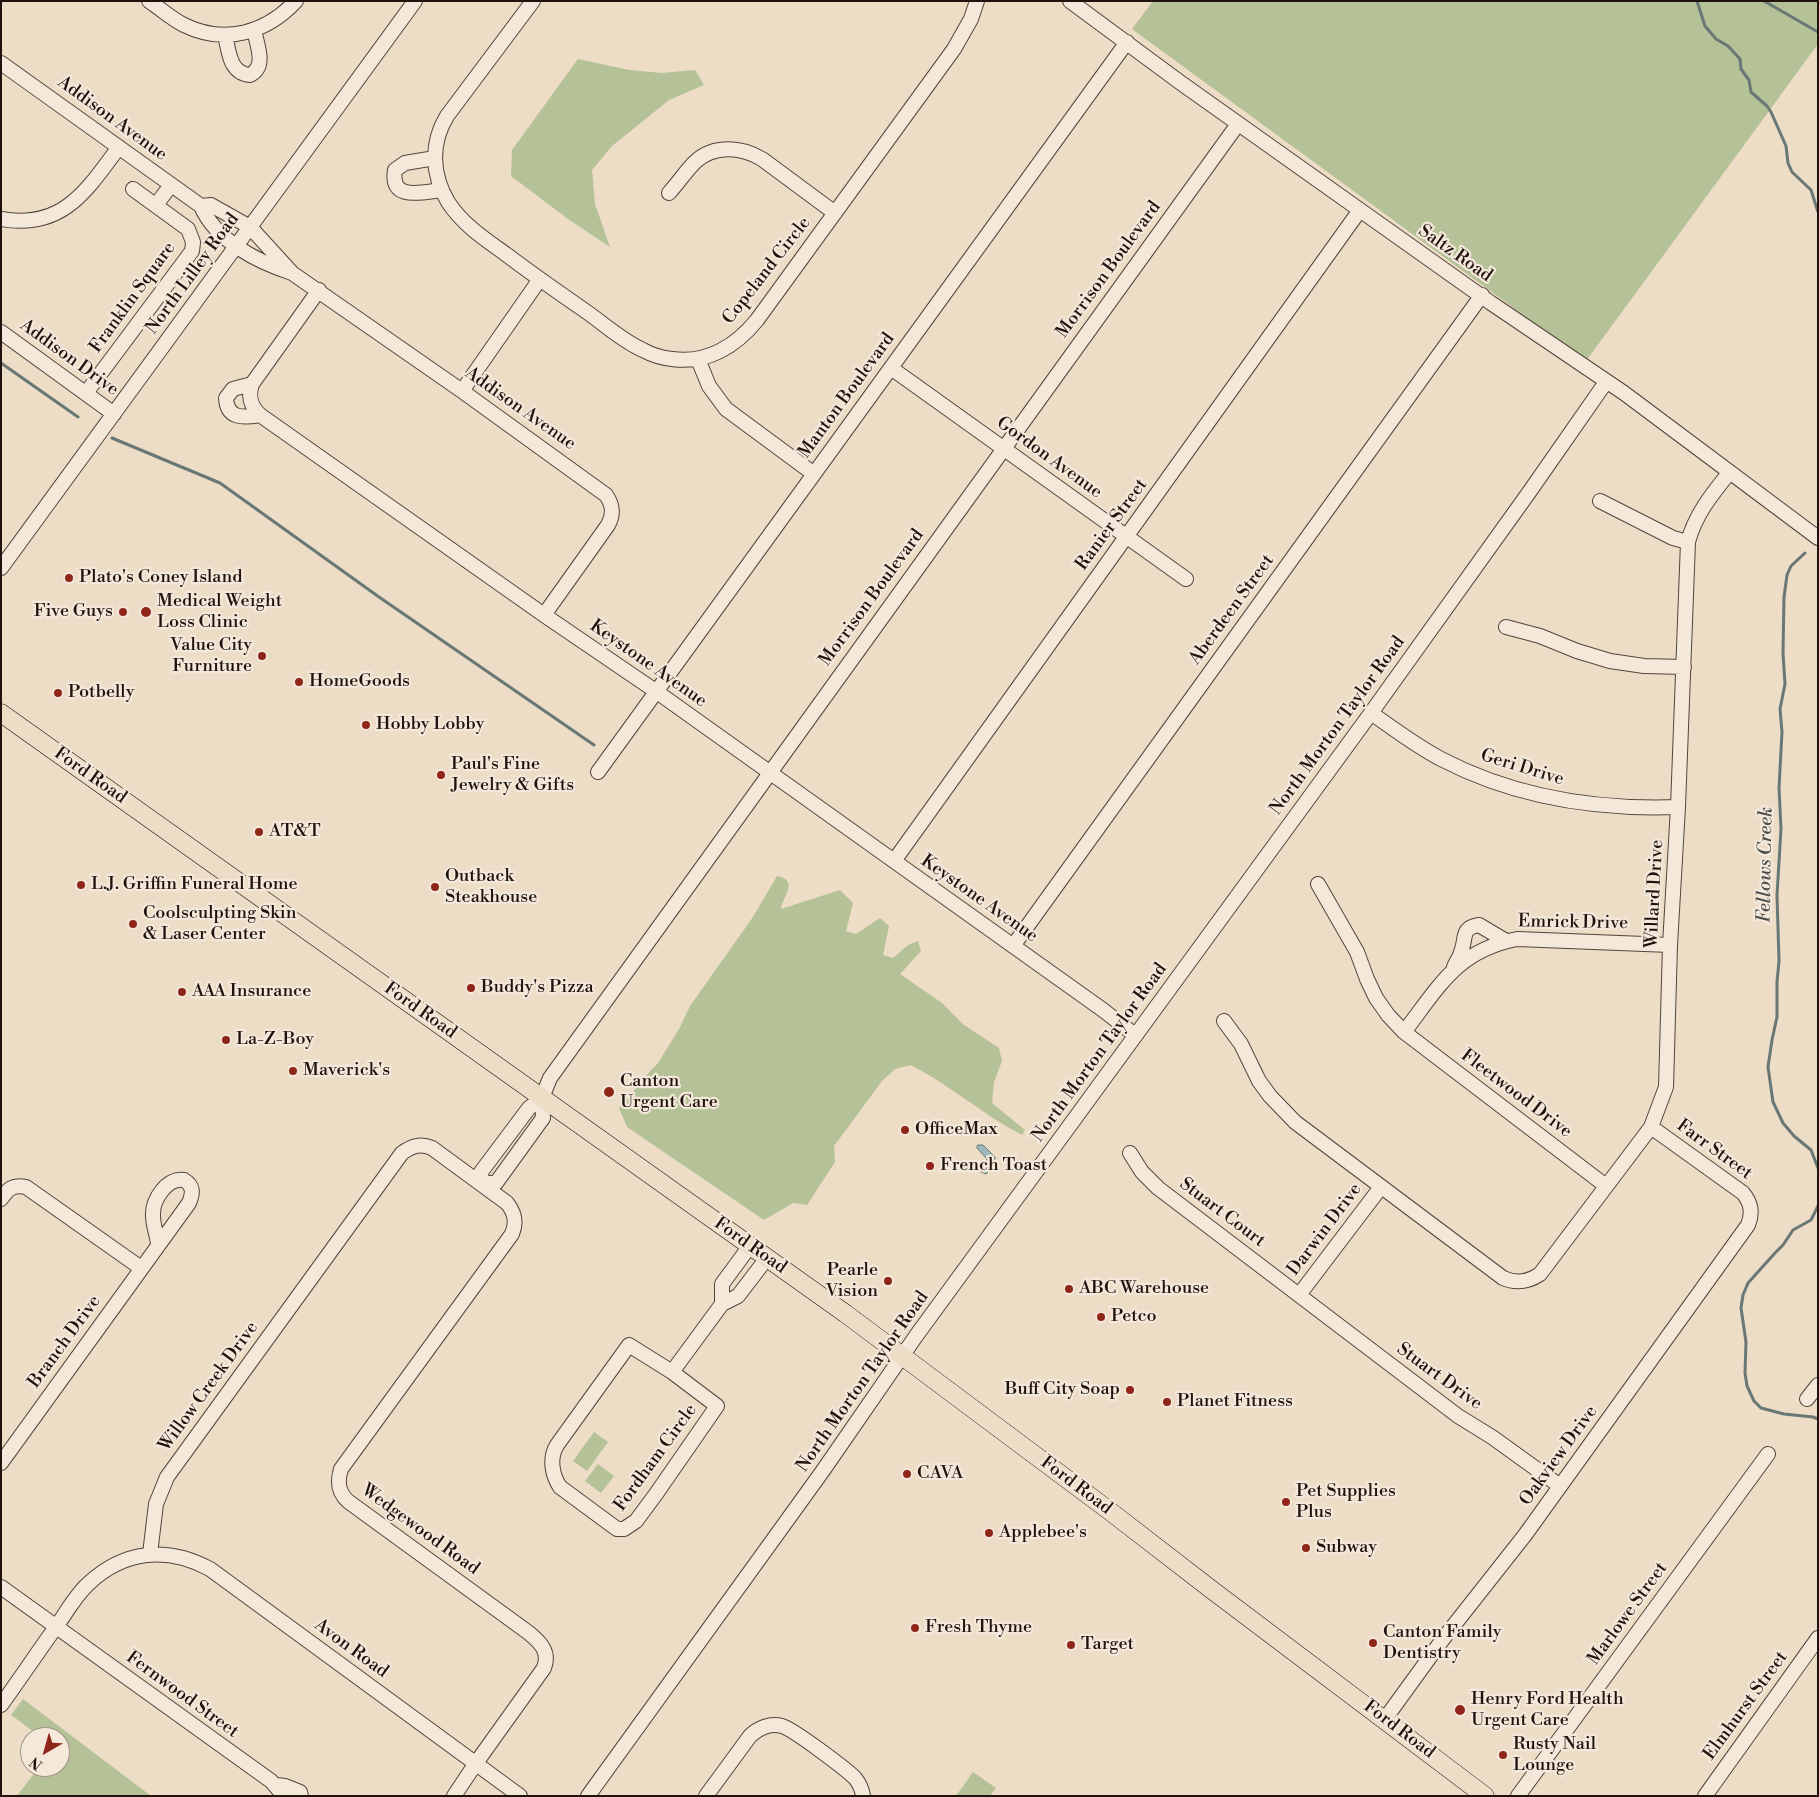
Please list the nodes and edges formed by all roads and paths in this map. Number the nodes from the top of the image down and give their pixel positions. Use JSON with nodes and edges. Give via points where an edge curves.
{"nodes":[{"id":1,"x":149,"y":1,"type":"edge"},
{"id":2,"x":296,"y":1,"type":"edge"},
{"id":3,"x":415,"y":1,"type":"edge"},
{"id":4,"x":532,"y":1,"type":"edge"},
{"id":5,"x":977,"y":1,"type":"edge"},
{"id":6,"x":1070,"y":1,"type":"edge"},
{"id":7,"x":254,"y":30,"type":"junction"},
{"id":8,"x":225,"y":35,"type":"junction"},
{"id":9,"x":1127,"y":42,"type":"junction"},
{"id":10,"x":1,"y":63,"type":"edge"},
{"id":11,"x":1238,"y":124,"type":"junction"},
{"id":12,"x":118,"y":147,"type":"junction"},
{"id":13,"x":435,"y":158,"type":"junction"},
{"id":14,"x":172,"y":185,"type":"junction"},
{"id":15,"x":133,"y":189,"type":"dead end"},
{"id":16,"x":442,"y":190,"type":"junction"},
{"id":17,"x":670,"y":193,"type":"dead end"},
{"id":18,"x":156,"y":205,"type":"junction"},
{"id":19,"x":201,"y":206,"type":"junction"},
{"id":20,"x":1360,"y":210,"type":"junction"},
{"id":21,"x":835,"y":213,"type":"junction"},
{"id":22,"x":1,"y":220,"type":"edge"},
{"id":23,"x":250,"y":227,"type":"junction"},
{"id":24,"x":236,"y":246,"type":"junction"},
{"id":25,"x":292,"y":273,"type":"junction"},
{"id":26,"x":540,"y":280,"type":"junction"},
{"id":27,"x":319,"y":290,"type":"junction"},
{"id":28,"x":1482,"y":295,"type":"junction"},
{"id":29,"x":1,"y":332,"type":"edge"},
{"id":30,"x":698,"y":359,"type":"junction"},
{"id":31,"x":891,"y":368,"type":"junction"},
{"id":32,"x":1606,"y":382,"type":"junction"},
{"id":33,"x":252,"y":384,"type":"junction"},
{"id":34,"x":462,"y":390,"type":"junction"},
{"id":35,"x":86,"y":394,"type":"junction"},
{"id":36,"x":114,"y":414,"type":"junction"},
{"id":37,"x":260,"y":415,"type":"junction"},
{"id":38,"x":1004,"y":448,"type":"junction"},
{"id":39,"x":1729,"y":473,"type":"junction"},
{"id":40,"x":814,"y":474,"type":"junction"},
{"id":41,"x":1600,"y":501,"type":"dead end"},
{"id":42,"x":1127,"y":537,"type":"junction"},
{"id":43,"x":1818,"y":538,"type":"edge"},
{"id":44,"x":1688,"y":542,"type":"junction"},
{"id":45,"x":1,"y":568,"type":"edge"},
{"id":46,"x":1186,"y":579,"type":"dead end"},
{"id":47,"x":544,"y":615,"type":"junction"},
{"id":48,"x":1506,"y":627,"type":"dead end"},
{"id":49,"x":1684,"y":667,"type":"junction"},
{"id":50,"x":656,"y":692,"type":"junction"},
{"id":51,"x":1,"y":713,"type":"edge"},
{"id":52,"x":1371,"y":713,"type":"junction"},
{"id":53,"x":598,"y":772,"type":"dead end"},
{"id":54,"x":770,"y":773,"type":"junction"},
{"id":55,"x":1678,"y":807,"type":"junction"},
{"id":56,"x":894,"y":861,"type":"junction"},
{"id":57,"x":1318,"y":884,"type":"dead end"},
{"id":58,"x":1506,"y":941,"type":"junction"},
{"id":59,"x":1670,"y":945,"type":"junction"},
{"id":60,"x":1013,"y":946,"type":"junction"},
{"id":61,"x":1454,"y":969,"type":"junction"},
{"id":62,"x":1224,"y":1021,"type":"dead end"},
{"id":63,"x":1404,"y":1032,"type":"junction"},
{"id":64,"x":1135,"y":1035,"type":"junction"},
{"id":65,"x":542,"y":1098,"type":"junction"},
{"id":66,"x":1651,"y":1127,"type":"junction"},
{"id":67,"x":1130,"y":1152,"type":"dead end"},
{"id":68,"x":482,"y":1183,"type":"junction"},
{"id":69,"x":1606,"y":1186,"type":"junction"},
{"id":70,"x":1381,"y":1187,"type":"junction"},
{"id":71,"x":1,"y":1199,"type":"edge"},
{"id":72,"x":1751,"y":1208,"type":"joint"},
{"id":73,"x":158,"y":1244,"type":"dead end"},
{"id":74,"x":750,"y":1246,"type":"junction"},
{"id":75,"x":767,"y":1258,"type":"junction"},
{"id":76,"x":141,"y":1268,"type":"junction"},
{"id":77,"x":1298,"y":1295,"type":"junction"},
{"id":78,"x":722,"y":1304,"type":"junction"},
{"id":79,"x":902,"y":1356,"type":"junction"},
{"id":80,"x":672,"y":1372,"type":"junction"},
{"id":81,"x":1818,"y":1385,"type":"edge"},
{"id":82,"x":1808,"y":1399,"type":"dead end"},
{"id":83,"x":1768,"y":1454,"type":"dead end"},
{"id":84,"x":1,"y":1462,"type":"edge"},
{"id":85,"x":1560,"y":1486,"type":"junction"},
{"id":86,"x":150,"y":1554,"type":"junction"},
{"id":87,"x":1,"y":1587,"type":"edge"},
{"id":88,"x":56,"y":1627,"type":"junction"},
{"id":89,"x":1818,"y":1638,"type":"edge"},
{"id":90,"x":1,"y":1705,"type":"edge"},
{"id":91,"x":1385,"y":1719,"type":"junction"},
{"id":92,"x":476,"y":1763,"type":"junction"},
{"id":93,"x":280,"y":1791,"type":"edge"},
{"id":94,"x":863,"y":1795,"type":"edge"},
{"id":95,"x":301,"y":1796,"type":"edge"},
{"id":96,"x":454,"y":1796,"type":"edge"},
{"id":97,"x":520,"y":1796,"type":"edge"},
{"id":98,"x":588,"y":1796,"type":"edge"},
{"id":99,"x":706,"y":1796,"type":"edge"},
{"id":100,"x":1485,"y":1796,"type":"edge"},
{"id":101,"x":1518,"y":1796,"type":"edge"},
{"id":102,"x":1705,"y":1796,"type":"edge"}],
"edges":[{"from":1,"to":8,"type":"street","via":[[184,25]]},
{"from":2,"to":7,"type":"street","via":[[272,22]]},
{"from":3,"to":23,"type":"street","name":"North Lilley Road"},
{"from":4,"to":13,"type":"street","name":"Copeland Circle","via":[[446,116],[435,145]]},
{"from":5,"to":21,"type":"street","name":"Copeland Circle","via":[[961,38]]},
{"from":6,"to":9,"type":"street","name":"Saltz Road"},
{"from":7,"to":8,"type":"street"},
{"from":7,"to":8,"type":"street","via":[[260,62],[259,68],[250,75],[233,67]]},
{"from":9,"to":11,"type":"street","name":"Saltz Road"},
{"from":9,"to":31,"type":"street","name":"Manton Boulevard"},
{"from":10,"to":12,"type":"street","name":"Addison Avenue"},
{"from":11,"to":20,"type":"street","name":"Saltz Road"},
{"from":11,"to":38,"type":"street","name":"Morrison Boulevard"},
{"from":12,"to":14,"type":"street","name":"Addison Avenue"},
{"from":12,"to":22,"type":"street","via":[[90,186],[68,206],[35,220]]},
{"from":13,"to":16,"type":"street","name":"Copeland Circle"},
{"from":13,"to":16,"type":"street","via":[[405,163],[395,170],[393,180],[398,189],[408,194]]},
{"from":14,"to":18,"type":"street"},
{"from":14,"to":19,"type":"street","name":"Addison Avenue"},
{"from":15,"to":18,"type":"street","name":"Franklin Square"},
{"from":16,"to":26,"type":"street","name":"Copeland Circle","via":[[458,217]]},
{"from":17,"to":21,"type":"street","via":[[701,157],[722,149],[738,149],[762,159]]},
{"from":18,"to":35,"type":"street","name":"Franklin Square","via":[[188,229],[193,242],[192,251]]},
{"from":19,"to":23,"type":"street","name":"Addison Avenue","via":[[211,205]]},
{"from":19,"to":24,"type":"street","name":"Addison Avenue","via":[[205,217]]},
{"from":20,"to":28,"type":"street","name":"Saltz Road"},
{"from":20,"to":42,"type":"street","name":"Ranier Street"},
{"from":21,"to":30,"type":"street","name":"Copeland Circle","via":[[748,331],[734,344]]},
{"from":23,"to":24,"type":"street","name":"North Lilley Road"},
{"from":23,"to":25,"type":"street","name":"Addison Avenue"},
{"from":24,"to":25,"type":"street","name":"Addison Avenue","via":[[271,266]]},
{"from":24,"to":36,"type":"street","name":"North Lilley Road"},
{"from":25,"to":27,"type":"street","name":"Addison Avenue"},
{"from":26,"to":30,"type":"street","name":"Copeland Circle","via":[[643,350],[672,359]]},
{"from":26,"to":34,"type":"street"},
{"from":27,"to":33,"type":"street"},
{"from":27,"to":34,"type":"street","name":"Addison Avenue"},
{"from":28,"to":32,"type":"street","name":"Saltz Road"},
{"from":28,"to":60,"type":"street","name":"Aberdeen Street"},
{"from":29,"to":35,"type":"street","name":"Addison Drive"},
{"from":30,"to":40,"type":"street","via":[[709,386],[726,409]]},
{"from":31,"to":38,"type":"street","name":"Gordon Avenue"},
{"from":31,"to":40,"type":"street","name":"Manton Boulevard"},
{"from":32,"to":39,"type":"street","name":"Saltz Road"},
{"from":32,"to":52,"type":"street","name":"North Morton Taylor Road"},
{"from":33,"to":37,"type":"street","via":[[251,402]]},
{"from":33,"to":37,"type":"street","via":[[233,388],[226,403],[228,410],[235,415]]},
{"from":34,"to":47,"type":"street","name":"Addison Avenue","via":[[602,490],[610,500],[612,515],[608,525]]},
{"from":35,"to":36,"type":"street","name":"Addison Drive"},
{"from":36,"to":45,"type":"street","name":"North Lilley Road"},
{"from":37,"to":47,"type":"street","name":"Keystone Avenue"},
{"from":38,"to":42,"type":"street","name":"Gordon Avenue"},
{"from":38,"to":54,"type":"street","name":"Morrison Boulevard"},
{"from":39,"to":43,"type":"street","name":"Saltz Road"},
{"from":39,"to":44,"type":"street","name":"Willard Drive","via":[[1699,514]]},
{"from":40,"to":50,"type":"street","name":"Manton Boulevard"},
{"from":41,"to":44,"type":"street","via":[[1673,538]]},
{"from":42,"to":46,"type":"street","name":"Gordon Avenue"},
{"from":42,"to":56,"type":"street","name":"Ranier Street"},
{"from":44,"to":49,"type":"street","name":"Willard Drive"},
{"from":47,"to":50,"type":"street","name":"Keystone Avenue"},
{"from":48,"to":49,"type":"street","via":[[1610,661]]},
{"from":49,"to":55,"type":"street","name":"Willard Drive"},
{"from":50,"to":53,"type":"street","name":"Manton Boulevard"},
{"from":50,"to":54,"type":"street","name":"Keystone Avenue"},
{"from":51,"to":65,"type":"main road","name":"Ford Road"},
{"from":52,"to":55,"type":"street","name":"Geri Drive","via":[[1442,759],[1476,776],[1509,787],[1595,805]]},
{"from":52,"to":64,"type":"street","name":"North Morton Taylor Road"},
{"from":54,"to":56,"type":"street","name":"Keystone Avenue"},
{"from":54,"to":65,"type":"street","name":"Morrison Boulevard","via":[[550,1078]]},
{"from":55,"to":59,"type":"street","name":"Willard Drive"},
{"from":56,"to":60,"type":"street","name":"Keystone Avenue"},
{"from":57,"to":63,"type":"street","name":"Fleetwood Drive","via":[[1357,952],[1376,998]]},
{"from":58,"to":59,"type":"street","name":"Emrick Drive"},
{"from":58,"to":61,"type":"street","name":"Emrick Drive","via":[[1481,950]]},
{"from":58,"to":61,"type":"street","name":"Emrick Drive","via":[[1479,925],[1468,928]]},
{"from":59,"to":66,"type":"street","name":"Willard Drive","via":[[1666,1086]]},
{"from":60,"to":64,"type":"street","name":"Keystone Avenue"},
{"from":61,"to":63,"type":"street","name":"Emrick Drive"},
{"from":62,"to":70,"type":"street","via":[[1241,1044],[1259,1080],[1282,1109]]},
{"from":63,"to":69,"type":"street","name":"Fleetwood Drive"},
{"from":64,"to":79,"type":"street","name":"North Morton Taylor Road"},
{"from":65,"to":68,"type":"street","via":[[529,1108],[481,1172]]},
{"from":65,"to":74,"type":"main road","name":"Ford Road"},
{"from":66,"to":69,"type":"street","name":"Willard Drive"},
{"from":66,"to":72,"type":"street","name":"Farr Street","via":[[1742,1192]]},
{"from":67,"to":77,"type":"street","name":"Stuart Court","via":[[1142,1172],[1158,1188]]},
{"from":68,"to":86,"type":"street","name":"Willow Creek Drive","via":[[428,1146],[415,1146],[402,1154],[167,1477],[156,1504]]},
{"from":68,"to":92,"type":"street","name":"Wedgewood Road","via":[[512,1210],[515,1222],[512,1234],[342,1469],[338,1482],[341,1493],[349,1502],[544,1647],[544,1668]]},
{"from":69,"to":70,"type":"street","name":"Willard Drive","via":[[1545,1268],[1535,1278],[1526,1281],[1509,1281],[1497,1274]]},
{"from":70,"to":77,"type":"street","name":"Darwin Drive"},
{"from":71,"to":76,"type":"street","via":[[13,1186],[26,1187]]},
{"from":72,"to":85,"type":"street","name":"Oakview Drive","via":[[1751,1218],[1744,1232]]},
{"from":73,"to":76,"type":"street","name":"Branch Drive"},
{"from":74,"to":75,"type":"main road","name":"Ford Road"},
{"from":74,"to":78,"type":"street","via":[[722,1284]]},
{"from":75,"to":78,"type":"street","via":[[738,1296]]},
{"from":75,"to":79,"type":"main road","name":"Ford Road"},
{"from":76,"to":84,"type":"street","name":"Branch Drive"},
{"from":77,"to":85,"type":"street","name":"Stuart Drive","via":[[1458,1416]]},
{"from":78,"to":80,"type":"street"},
{"from":79,"to":91,"type":"main road","name":"Ford Road"},
{"from":79,"to":98,"type":"street","name":"North Morton Taylor Road"},
{"from":80,"to":80,"type":"street","name":"Fordham Circle","via":[[630,1345],[554,1450],[555,1480],[560,1487],[617,1529],[624,1529],[636,1521],[717,1406]]},
{"from":81,"to":82,"type":"street"},
{"from":83,"to":101,"type":"street","name":"Marlowe Street"},
{"from":85,"to":91,"type":"street","name":"Oakview Drive"},
{"from":86,"to":88,"type":"street","via":[[114,1566],[88,1584]]},
{"from":86,"to":92,"type":"street","name":"Avon Road","via":[[182,1557],[210,1569]]},
{"from":87,"to":88,"type":"street","name":"Fernwood Street"},
{"from":88,"to":90,"type":"street"},
{"from":88,"to":93,"type":"street","name":"Fernwood Street"},
{"from":89,"to":102,"type":"street","name":"Elmhurst Street"},
{"from":91,"to":100,"type":"main road","name":"Ford Road"},
{"from":92,"to":96,"type":"street","name":"Wedgewood Road"},
{"from":92,"to":97,"type":"street","name":"Avon Road"},
{"from":93,"to":95,"type":"street","name":"Fernwood Street","via":[[284,1786],[300,1792]]},
{"from":94,"to":99,"type":"street","via":[[852,1776],[791,1730],[776,1725],[759,1729],[750,1736]]}]}
